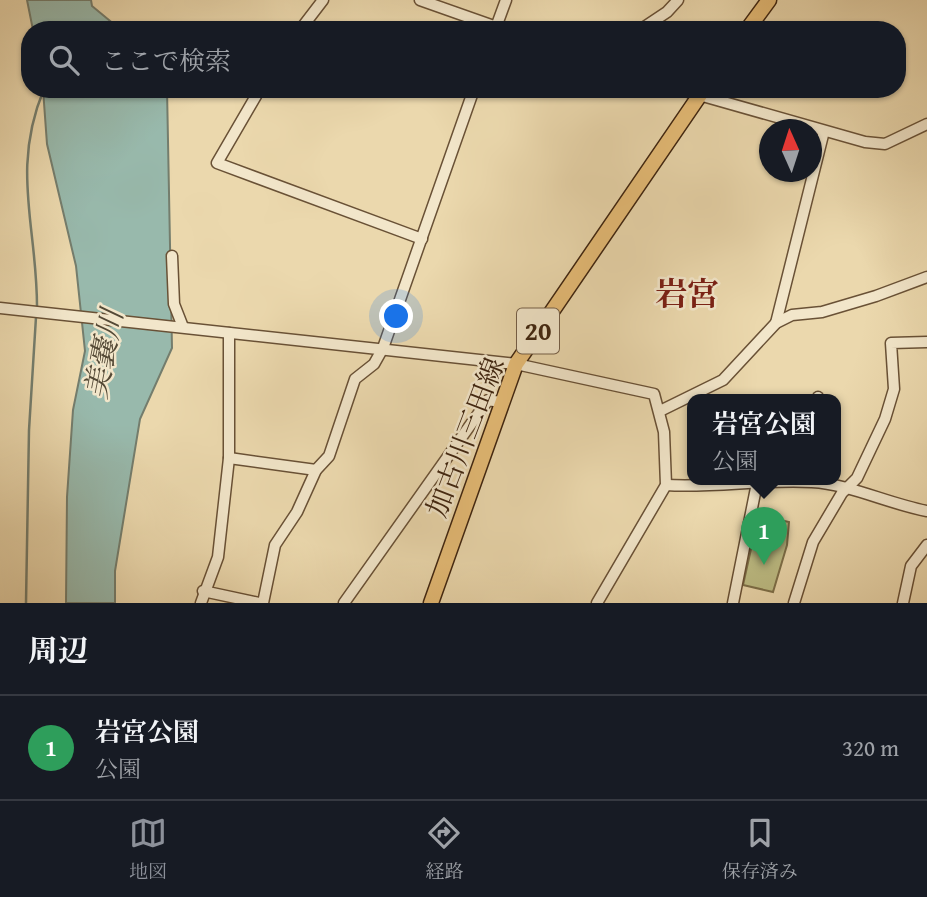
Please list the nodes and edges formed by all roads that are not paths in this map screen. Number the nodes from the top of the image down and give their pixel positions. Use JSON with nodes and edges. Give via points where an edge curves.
{"nodes":[{"id":1,"x":323,"y":0,"type":"edge"},
{"id":2,"x":420,"y":0,"type":"edge"},
{"id":3,"x":506,"y":0,"type":"edge"},
{"id":4,"x":678,"y":0,"type":"edge"},
{"id":5,"x":769,"y":0,"type":"edge"},
{"id":6,"x":307,"y":21,"type":"edge"},
{"id":7,"x":477,"y":21,"type":"edge"},
{"id":8,"x":501,"y":21,"type":"edge"},
{"id":9,"x":654,"y":21,"type":"edge"},
{"id":10,"x":754,"y":21,"type":"edge"},
{"id":11,"x":255,"y":98,"type":"edge"},
{"id":12,"x":471,"y":98,"type":"edge"},
{"id":13,"x":699,"y":98,"type":"edge"},
{"id":14,"x":718,"y":98,"type":"edge"},
{"id":15,"x":927,"y":124,"type":"edge"},
{"id":16,"x":824,"y":131,"type":"junction"},
{"id":17,"x":422,"y":239,"type":"junction"},
{"id":18,"x":173,"y":256,"type":"dead end"},
{"id":19,"x":927,"y":277,"type":"edge"},
{"id":20,"x":2,"y":308,"type":"edge"},
{"id":21,"x":776,"y":323,"type":"junction"},
{"id":22,"x":183,"y":327,"type":"junction"},
{"id":23,"x":229,"y":333,"type":"junction"},
{"id":24,"x":927,"y":342,"type":"edge"},
{"id":25,"x":383,"y":348,"type":"junction"},
{"id":26,"x":516,"y":364,"type":"junction"},
{"id":27,"x":695,"y":394,"type":"edge"},
{"id":28,"x":687,"y":398,"type":"edge"},
{"id":29,"x":500,"y":402,"type":"junction"},
{"id":30,"x":660,"y":411,"type":"junction"},
{"id":31,"x":229,"y":458,"type":"junction"},
{"id":32,"x":316,"y":470,"type":"junction"},
{"id":33,"x":666,"y":485,"type":"junction"},
{"id":34,"x":687,"y":485,"type":"edge"},
{"id":35,"x":757,"y":485,"type":"edge"},
{"id":36,"x":823,"y":485,"type":"edge"},
{"id":37,"x":849,"y":489,"type":"junction"},
{"id":38,"x":927,"y":512,"type":"edge"},
{"id":39,"x":927,"y":545,"type":"edge"},
{"id":40,"x":203,"y":591,"type":"junction"},
{"id":41,"x":201,"y":603,"type":"edge"},
{"id":42,"x":261,"y":603,"type":"edge"},
{"id":43,"x":344,"y":603,"type":"edge"},
{"id":44,"x":431,"y":603,"type":"edge"},
{"id":45,"x":597,"y":603,"type":"edge"},
{"id":46,"x":733,"y":603,"type":"edge"},
{"id":47,"x":794,"y":603,"type":"edge"},
{"id":48,"x":903,"y":603,"type":"edge"}],
"edges":[{"from":1,"to":6,"type":"street"},
{"from":2,"to":7,"type":"street"},
{"from":3,"to":8,"type":"street"},
{"from":4,"to":9,"type":"street"},
{"from":5,"to":10,"type":"main road"},
{"from":11,"to":17,"type":"street","via":[[217,163]]},
{"from":12,"to":17,"type":"street"},
{"from":13,"to":26,"type":"main road","name":"加古川三田線","number":"20"},
{"from":14,"to":16,"type":"street"},
{"from":15,"to":16,"type":"street","via":[[885,144]]},
{"from":16,"to":21,"type":"street"},
{"from":17,"to":25,"type":"street"},
{"from":18,"to":22,"type":"street","via":[[174,304]]},
{"from":19,"to":21,"type":"street"},
{"from":20,"to":22,"type":"street"},
{"from":21,"to":27,"type":"street","via":[[723,380]]},
{"from":22,"to":23,"type":"street"},
{"from":23,"to":25,"type":"street"},
{"from":23,"to":31,"type":"street"},
{"from":24,"to":37,"type":"street","via":[[891,343],[894,389]]},
{"from":25,"to":26,"type":"street"},
{"from":25,"to":32,"type":"street","via":[[374,364],[355,379],[329,456]]},
{"from":26,"to":29,"type":"main road","name":"加古川三田線","number":"20"},
{"from":26,"to":30,"type":"street","via":[[654,394]]},
{"from":28,"to":30,"type":"street"},
{"from":29,"to":43,"type":"street","via":[[488,400]]},
{"from":29,"to":44,"type":"main road","name":"加古川三田線","number":"20"},
{"from":30,"to":33,"type":"street"},
{"from":31,"to":32,"type":"street"},
{"from":31,"to":40,"type":"street","via":[[218,557]]},
{"from":32,"to":42,"type":"street","via":[[275,545]]},
{"from":33,"to":34,"type":"street"},
{"from":33,"to":45,"type":"street"},
{"from":35,"to":46,"type":"street"},
{"from":36,"to":37,"type":"street"},
{"from":37,"to":38,"type":"street"},
{"from":37,"to":47,"type":"street","via":[[842,493],[813,542]]},
{"from":39,"to":48,"type":"street","via":[[911,566]]},
{"from":40,"to":41,"type":"street"},
{"from":40,"to":42,"type":"street"}]}
